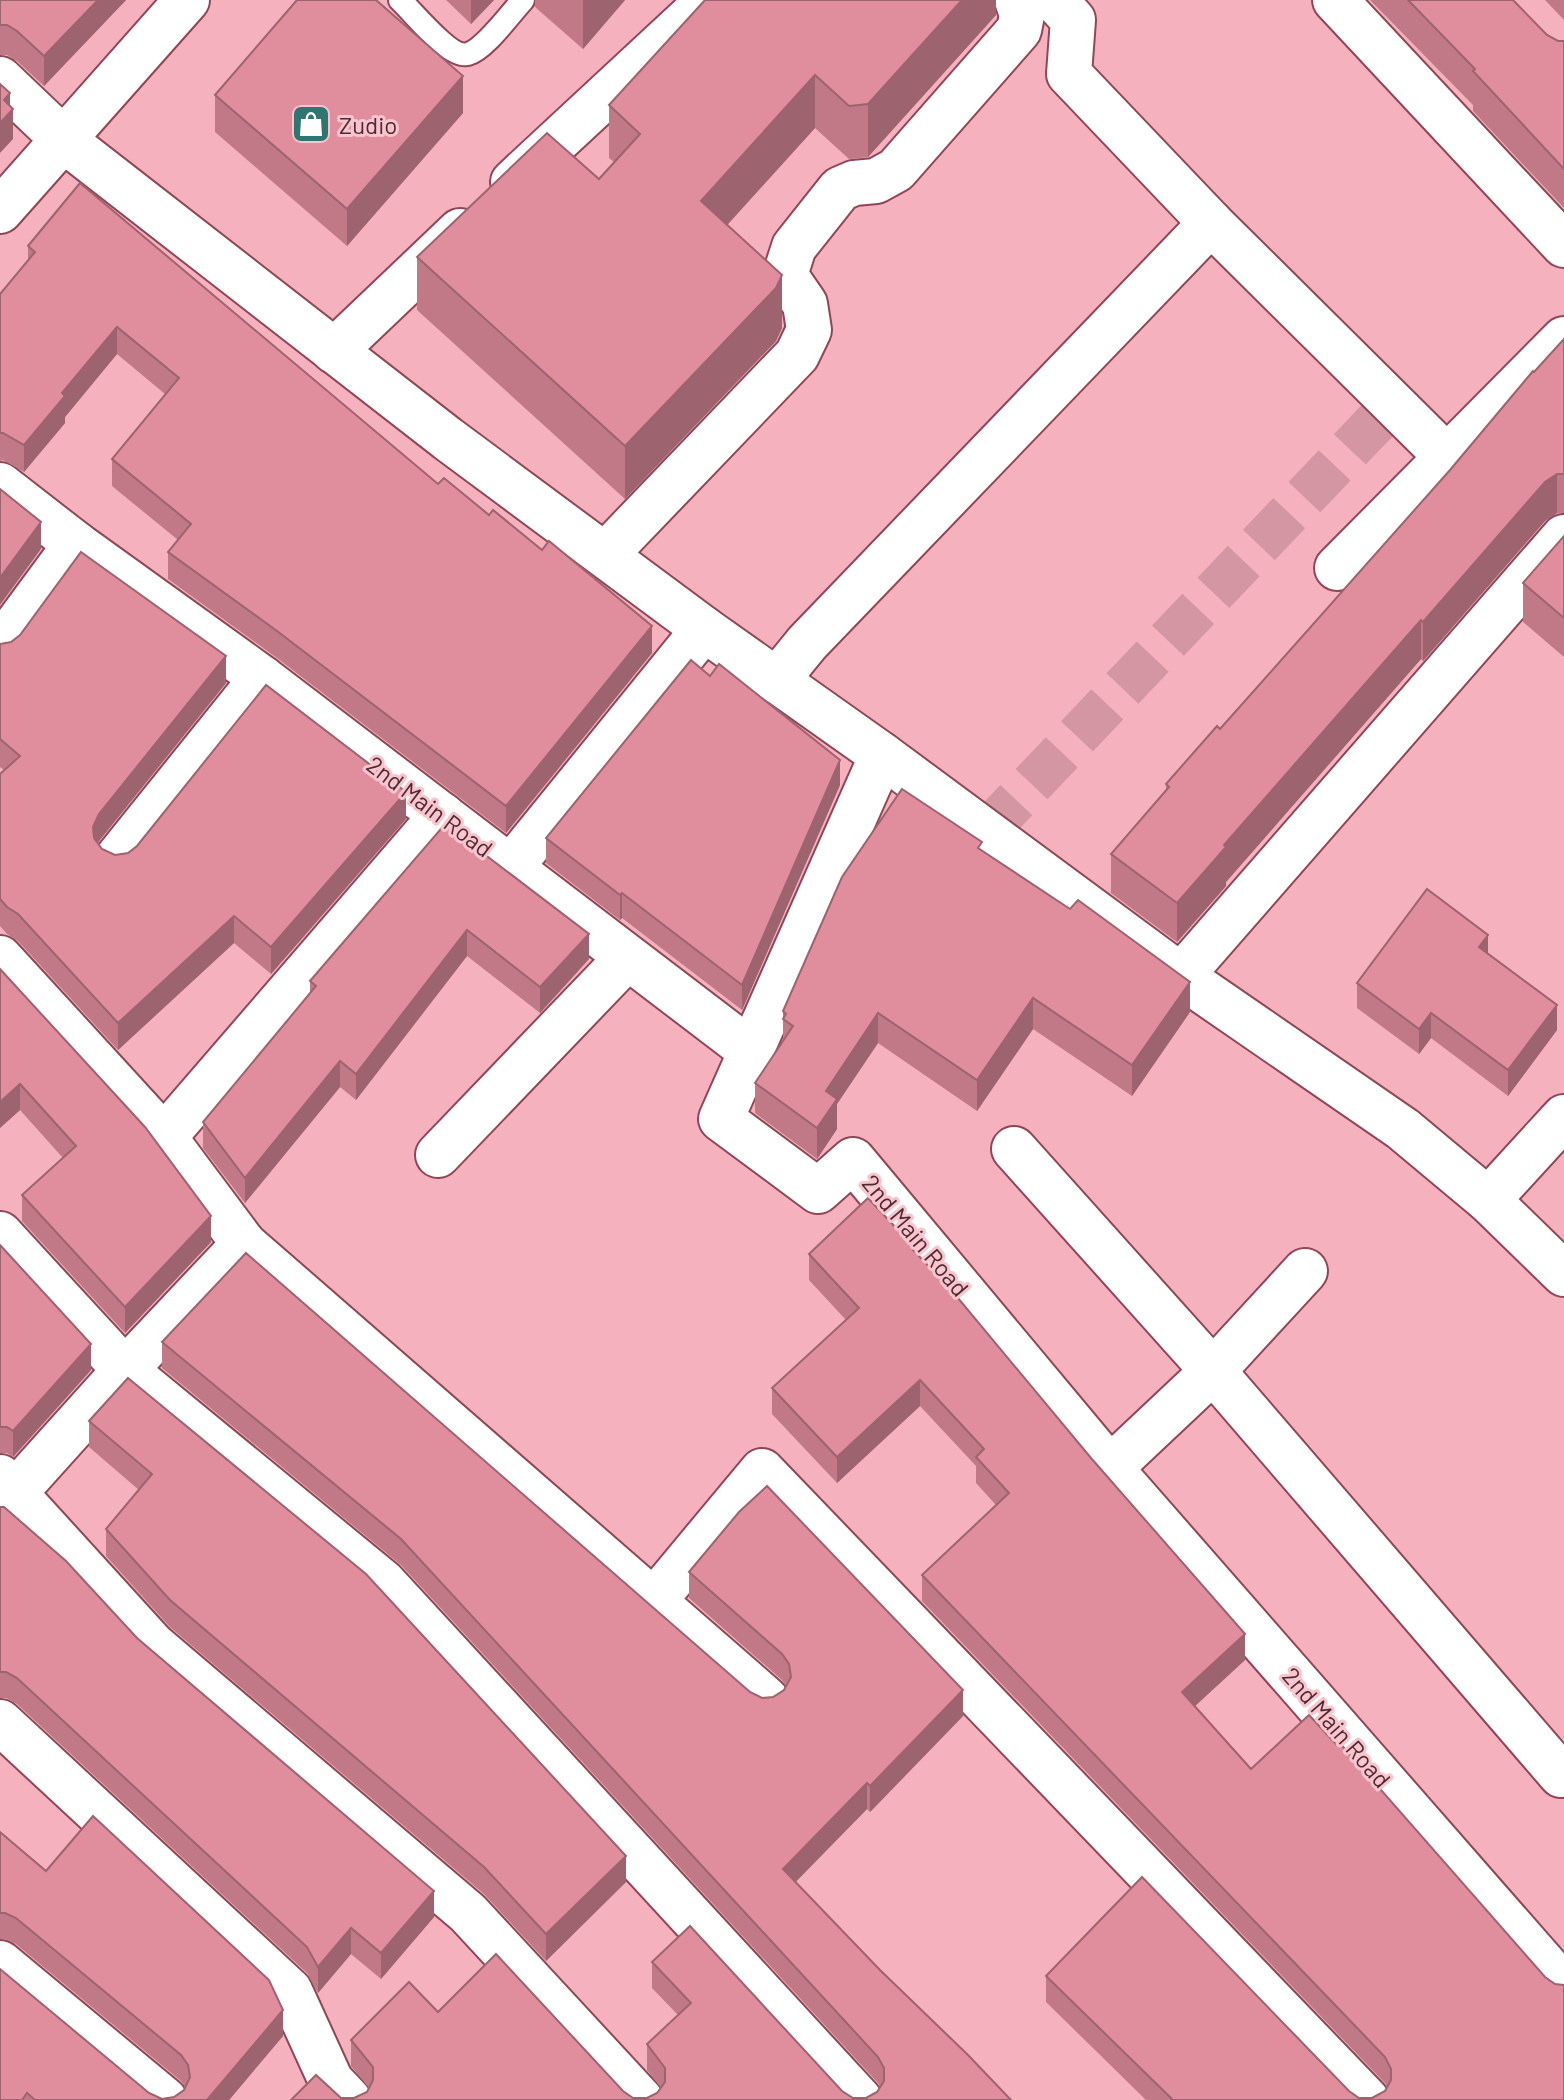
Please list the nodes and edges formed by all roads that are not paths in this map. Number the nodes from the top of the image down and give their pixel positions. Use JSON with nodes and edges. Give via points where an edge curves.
{"nodes":[{"id":1,"x":187,"y":0,"type":"edge"},
{"id":2,"x":400,"y":0,"type":"edge"},
{"id":3,"x":523,"y":0,"type":"edge"},
{"id":4,"x":709,"y":0,"type":"edge"},
{"id":5,"x":1017,"y":0,"type":"edge"},
{"id":6,"x":1055,"y":0,"type":"edge"},
{"id":7,"x":1335,"y":0,"type":"edge"},
{"id":8,"x":0,"y":79,"type":"edge"},
{"id":9,"x":65,"y":141,"type":"junction"},
{"id":10,"x":0,"y":211,"type":"edge"},
{"id":11,"x":1211,"y":223,"type":"junction"},
{"id":12,"x":1564,"y":245,"type":"edge"},
{"id":13,"x":1564,"y":339,"type":"edge"},
{"id":14,"x":334,"y":351,"type":"junction"},
{"id":15,"x":1446,"y":456,"type":"junction"},
{"id":16,"x":0,"y":485,"type":"edge"},
{"id":17,"x":1564,"y":537,"type":"edge"},
{"id":18,"x":76,"y":544,"type":"junction"},
{"id":19,"x":605,"y":555,"type":"junction"},
{"id":20,"x":1337,"y":568,"type":"dead end"},
{"id":21,"x":704,"y":629,"type":"junction"},
{"id":22,"x":0,"y":647,"type":"edge"},
{"id":23,"x":262,"y":678,"type":"junction"},
{"id":24,"x":776,"y":681,"type":"junction"},
{"id":25,"x":882,"y":755,"type":"junction"},
{"id":26,"x":442,"y":815,"type":"junction"},
{"id":27,"x":118,"y":857,"type":"edge"},
{"id":28,"x":511,"y":867,"type":"junction"},
{"id":29,"x":0,"y":958,"type":"edge"},
{"id":30,"x":627,"y":958,"type":"junction"},
{"id":31,"x":1181,"y":976,"type":"junction"},
{"id":32,"x":751,"y":1051,"type":"junction"},
{"id":33,"x":1564,"y":1117,"type":"edge"},
{"id":34,"x":164,"y":1137,"type":"junction"},
{"id":35,"x":1014,"y":1149,"type":"dead end"},
{"id":36,"x":438,"y":1155,"type":"dead end"},
{"id":37,"x":1488,"y":1200,"type":"junction"},
{"id":38,"x":0,"y":1234,"type":"edge"},
{"id":39,"x":244,"y":1244,"type":"junction"},
{"id":40,"x":1305,"y":1271,"type":"dead end"},
{"id":41,"x":1564,"y":1274,"type":"edge"},
{"id":42,"x":125,"y":1370,"type":"junction"},
{"id":43,"x":1213,"y":1371,"type":"junction"},
{"id":44,"x":1110,"y":1468,"type":"junction"},
{"id":45,"x":5,"y":1493,"type":"edge"},
{"id":46,"x":653,"y":1602,"type":"junction"},
{"id":47,"x":766,"y":1699,"type":"edge"},
{"id":48,"x":0,"y":1722,"type":"edge"},
{"id":49,"x":1561,"y":1775,"type":"dead end"},
{"id":50,"x":0,"y":1963,"type":"edge"},
{"id":51,"x":1564,"y":1987,"type":"edge"},
{"id":52,"x":329,"y":2094,"type":"edge"},
{"id":53,"x":165,"y":2100,"type":"edge"},
{"id":54,"x":641,"y":2100,"type":"edge"},
{"id":55,"x":860,"y":2100,"type":"edge"},
{"id":56,"x":1367,"y":2100,"type":"edge"}],
"edges":[{"from":1,"to":9,"type":"street"},
{"from":2,"to":3,"type":"lane","via":[[452,52],[466,55]]},
{"from":4,"to":14,"type":"street"},
{"from":5,"to":19,"type":"street","via":[[1019,30],[896,170],[840,189],[794,247],[785,275],[805,304],[809,330],[797,355]]},
{"from":6,"to":11,"type":"street","via":[[1073,20],[1069,74]]},
{"from":7,"to":12,"type":"street"},
{"from":8,"to":9,"type":"street"},
{"from":9,"to":10,"type":"street"},
{"from":9,"to":14,"type":"street"},
{"from":11,"to":15,"type":"street"},
{"from":11,"to":24,"type":"street"},
{"from":13,"to":15,"type":"street"},
{"from":14,"to":19,"type":"street"},
{"from":15,"to":20,"type":"street"},
{"from":16,"to":18,"type":"street","name":"2nd Main Road"},
{"from":17,"to":31,"type":"street"},
{"from":18,"to":22,"type":"street"},
{"from":18,"to":23,"type":"street","name":"2nd Main Road"},
{"from":19,"to":21,"type":"street"},
{"from":21,"to":24,"type":"street"},
{"from":21,"to":28,"type":"street"},
{"from":23,"to":26,"type":"street","name":"2nd Main Road"},
{"from":23,"to":27,"type":"street"},
{"from":24,"to":25,"type":"street"},
{"from":25,"to":31,"type":"street"},
{"from":25,"to":32,"type":"street"},
{"from":26,"to":28,"type":"street","name":"2nd Main Road"},
{"from":26,"to":34,"type":"street"},
{"from":28,"to":30,"type":"street","name":"2nd Main Road"},
{"from":29,"to":34,"type":"street"},
{"from":30,"to":32,"type":"street","name":"2nd Main Road"},
{"from":30,"to":36,"type":"street"},
{"from":31,"to":37,"type":"street","via":[[1403,1129]]},
{"from":32,"to":44,"type":"street","name":"2nd Main Road","via":[[721,1119],[818,1191],[853,1160]]},
{"from":33,"to":37,"type":"street"},
{"from":34,"to":39,"type":"street"},
{"from":35,"to":43,"type":"street"},
{"from":37,"to":41,"type":"street"},
{"from":38,"to":42,"type":"street"},
{"from":39,"to":42,"type":"street"},
{"from":39,"to":46,"type":"street"},
{"from":40,"to":43,"type":"street"},
{"from":42,"to":45,"type":"street"},
{"from":42,"to":55,"type":"street","via":[[383,1582]]},
{"from":43,"to":44,"type":"street"},
{"from":43,"to":49,"type":"street"},
{"from":44,"to":51,"type":"street","name":"2nd Main Road"},
{"from":45,"to":54,"type":"street","via":[[153,1645],[468,1913]]},
{"from":46,"to":47,"type":"street"},
{"from":46,"to":56,"type":"street","via":[[762,1471]]},
{"from":48,"to":52,"type":"street","via":[[290,1991]]},
{"from":50,"to":53,"type":"street"}]}
